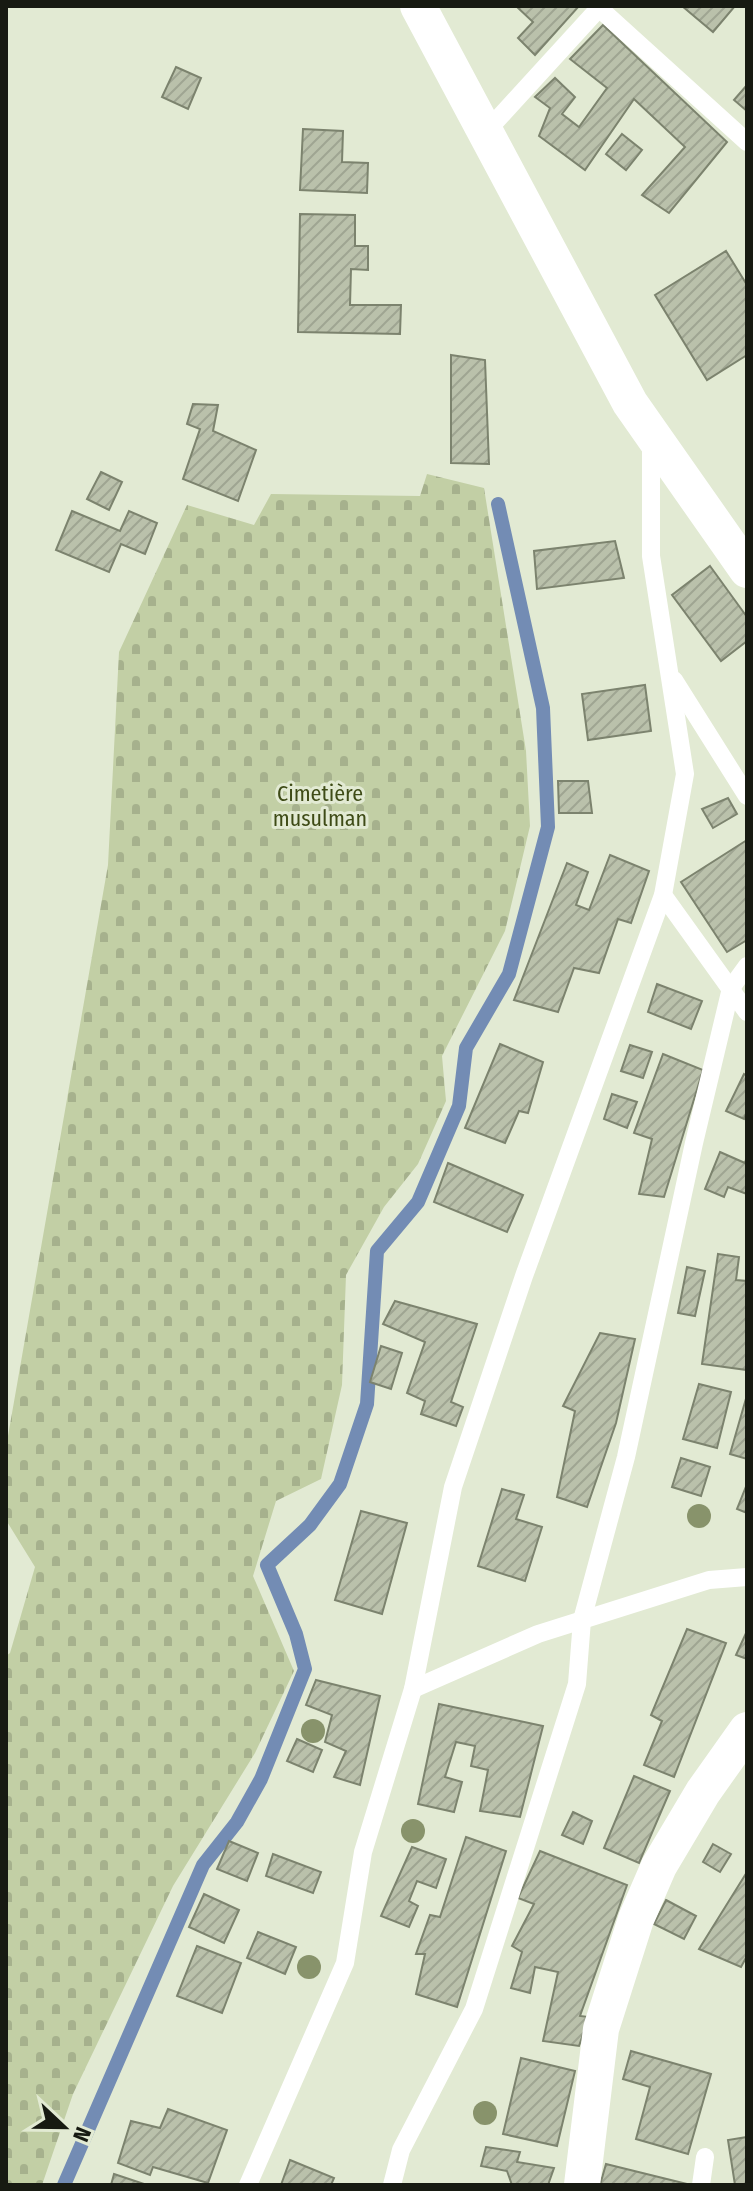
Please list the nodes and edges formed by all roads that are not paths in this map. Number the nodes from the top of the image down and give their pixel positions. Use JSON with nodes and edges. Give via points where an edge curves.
{"nodes":[{"id":1,"x":418,"y":6,"type":"edge"},
{"id":2,"x":600,"y":7,"type":"edge"},
{"id":3,"x":485,"y":133,"type":"junction"},
{"id":4,"x":747,"y":142,"type":"edge"},
{"id":5,"x":651,"y":433,"type":"junction"},
{"id":6,"x":747,"y":570,"type":"edge"},
{"id":7,"x":670,"y":675,"type":"junction"},
{"id":8,"x":747,"y":796,"type":"edge"},
{"id":9,"x":663,"y":895,"type":"junction"},
{"id":10,"x":747,"y":966,"type":"edge"},
{"id":11,"x":731,"y":988,"type":"junction"},
{"id":12,"x":747,"y":1012,"type":"edge"},
{"id":13,"x":747,"y":1577,"type":"edge"},
{"id":14,"x":582,"y":1620,"type":"junction"},
{"id":15,"x":413,"y":1689,"type":"junction"},
{"id":16,"x":747,"y":1730,"type":"edge"},
{"id":17,"x":705,"y":2157,"type":"dead end"},
{"id":18,"x":248,"y":2185,"type":"edge"},
{"id":19,"x":392,"y":2185,"type":"edge"},
{"id":20,"x":582,"y":2185,"type":"edge"},
{"id":21,"x":701,"y":2185,"type":"edge"}],
"edges":[{"from":1,"to":3,"type":"street"},
{"from":2,"to":3,"type":"lane"},
{"from":2,"to":4,"type":"lane"},
{"from":3,"to":5,"type":"street"},
{"from":5,"to":6,"type":"street"},
{"from":5,"to":7,"type":"lane","via":[[651,556]]},
{"from":7,"to":8,"type":"lane"},
{"from":7,"to":9,"type":"lane","via":[[685,774]]},
{"from":9,"to":11,"type":"lane"},
{"from":9,"to":15,"type":"lane","via":[[453,1487]]},
{"from":10,"to":11,"type":"lane"},
{"from":11,"to":12,"type":"lane"},
{"from":11,"to":14,"type":"lane","via":[[626,1457]]},
{"from":13,"to":14,"type":"lane","via":[[709,1580]]},
{"from":14,"to":15,"type":"lane"},
{"from":14,"to":19,"type":"lane","via":[[577,1684],[474,2009],[401,2150]]},
{"from":15,"to":18,"type":"lane","via":[[363,1852],[345,1963]]},
{"from":16,"to":20,"type":"street","via":[[659,1866],[636,1919],[601,2029]]},
{"from":17,"to":21,"type":"lane"}]}
